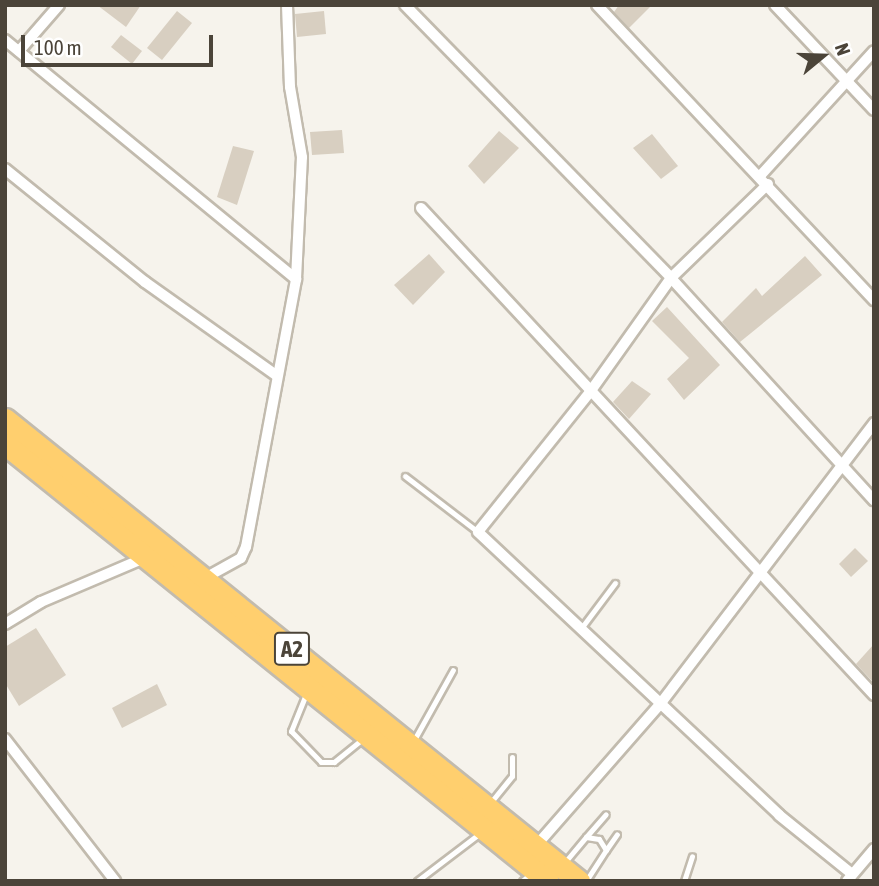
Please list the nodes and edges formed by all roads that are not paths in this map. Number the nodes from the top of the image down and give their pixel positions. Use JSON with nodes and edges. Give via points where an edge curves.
{"nodes":[{"id":1,"x":58,"y":5,"type":"edge"},
{"id":2,"x":287,"y":5,"type":"edge"},
{"id":3,"x":405,"y":5,"type":"edge"},
{"id":4,"x":597,"y":5,"type":"edge"},
{"id":5,"x":775,"y":5,"type":"edge"},
{"id":6,"x":5,"y":40,"type":"edge"},
{"id":7,"x":19,"y":51,"type":"junction"},
{"id":8,"x":874,"y":51,"type":"edge"},
{"id":9,"x":847,"y":81,"type":"junction"},
{"id":10,"x":874,"y":110,"type":"edge"},
{"id":11,"x":5,"y":169,"type":"edge"},
{"id":12,"x":764,"y":180,"type":"junction"},
{"id":13,"x":421,"y":208,"type":"dead end"},
{"id":14,"x":671,"y":278,"type":"junction"},
{"id":15,"x":296,"y":279,"type":"junction"},
{"id":16,"x":874,"y":300,"type":"edge"},
{"id":17,"x":276,"y":374,"type":"junction"},
{"id":18,"x":590,"y":392,"type":"junction"},
{"id":19,"x":5,"y":419,"type":"edge"},
{"id":20,"x":874,"y":424,"type":"edge"},
{"id":21,"x":8,"y":450,"type":"edge"},
{"id":22,"x":840,"y":464,"type":"junction"},
{"id":23,"x":405,"y":476,"type":"dead end"},
{"id":24,"x":874,"y":500,"type":"edge"},
{"id":25,"x":478,"y":532,"type":"junction"},
{"id":26,"x":144,"y":558,"type":"junction"},
{"id":27,"x":759,"y":576,"type":"junction"},
{"id":28,"x":205,"y":578,"type":"junction"},
{"id":29,"x":615,"y":583,"type":"dead end"},
{"id":30,"x":5,"y":624,"type":"edge"},
{"id":31,"x":582,"y":626,"type":"junction"},
{"id":32,"x":453,"y":670,"type":"dead end"},
{"id":33,"x":309,"y":688,"type":"junction"},
{"id":34,"x":874,"y":695,"type":"edge"},
{"id":35,"x":661,"y":703,"type":"junction"},
{"id":36,"x":368,"y":735,"type":"junction"},
{"id":37,"x":5,"y":739,"type":"edge"},
{"id":38,"x":410,"y":745,"type":"junction"},
{"id":39,"x":512,"y":757,"type":"dead end"},
{"id":40,"x":487,"y":808,"type":"junction"},
{"id":41,"x":606,"y":814,"type":"dead end"},
{"id":42,"x":485,"y":830,"type":"junction"},
{"id":43,"x":617,"y":834,"type":"dead end"},
{"id":44,"x":584,"y":839,"type":"junction"},
{"id":45,"x":535,"y":847,"type":"junction"},
{"id":46,"x":874,"y":849,"type":"edge"},
{"id":47,"x":606,"y":850,"type":"junction"},
{"id":48,"x":692,"y":856,"type":"dead end"},
{"id":49,"x":541,"y":875,"type":"edge"},
{"id":50,"x":849,"y":878,"type":"edge"},
{"id":51,"x":115,"y":881,"type":"edge"},
{"id":52,"x":417,"y":881,"type":"edge"},
{"id":53,"x":579,"y":881,"type":"edge"},
{"id":54,"x":586,"y":881,"type":"edge"},
{"id":55,"x":684,"y":881,"type":"edge"}],
"edges":[{"from":1,"to":7,"type":"street"},
{"from":2,"to":15,"type":"street","via":[[290,87],[302,157]]},
{"from":3,"to":14,"type":"street"},
{"from":4,"to":12,"type":"street"},
{"from":5,"to":9,"type":"street"},
{"from":6,"to":7,"type":"street"},
{"from":7,"to":15,"type":"street"},
{"from":8,"to":9,"type":"street"},
{"from":9,"to":10,"type":"street"},
{"from":9,"to":12,"type":"street"},
{"from":11,"to":17,"type":"street","via":[[145,282]]},
{"from":12,"to":14,"type":"street"},
{"from":12,"to":16,"type":"street"},
{"from":13,"to":18,"type":"street"},
{"from":14,"to":18,"type":"street"},
{"from":14,"to":22,"type":"street"},
{"from":15,"to":17,"type":"street"},
{"from":17,"to":28,"type":"street","via":[[246,547],[242,558]]},
{"from":18,"to":25,"type":"street"},
{"from":18,"to":27,"type":"street"},
{"from":19,"to":28,"type":"highway","number":"A2"},
{"from":20,"to":22,"type":"street"},
{"from":21,"to":26,"type":"highway","number":"A2"},
{"from":22,"to":24,"type":"street"},
{"from":22,"to":27,"type":"street"},
{"from":23,"to":25,"type":"lane"},
{"from":25,"to":31,"type":"street"},
{"from":26,"to":30,"type":"street","via":[[41,602]]},
{"from":26,"to":33,"type":"highway","number":"A2"},
{"from":27,"to":34,"type":"street"},
{"from":27,"to":35,"type":"street"},
{"from":28,"to":38,"type":"highway","number":"A2"},
{"from":29,"to":31,"type":"lane"},
{"from":31,"to":35,"type":"street"},
{"from":32,"to":38,"type":"lane"},
{"from":33,"to":36,"type":"highway","number":"A2"},
{"from":33,"to":36,"type":"lane","via":[[291,732],[321,762],[334,762]]},
{"from":35,"to":45,"type":"street"},
{"from":35,"to":50,"type":"street"},
{"from":36,"to":42,"type":"highway","number":"A2"},
{"from":37,"to":51,"type":"street"},
{"from":38,"to":40,"type":"highway","number":"A2"},
{"from":39,"to":40,"type":"lane","via":[[512,776]]},
{"from":40,"to":45,"type":"highway","number":"A2"},
{"from":41,"to":44,"type":"lane"},
{"from":42,"to":49,"type":"highway","number":"A2"},
{"from":42,"to":52,"type":"lane"},
{"from":43,"to":47,"type":"lane"},
{"from":44,"to":47,"type":"lane","via":[[599,839]]},
{"from":44,"to":49,"type":"lane"},
{"from":45,"to":49,"type":"highway","number":"A2"},
{"from":46,"to":50,"type":"street"},
{"from":47,"to":54,"type":"lane"},
{"from":48,"to":55,"type":"lane"},
{"from":49,"to":53,"type":"highway","number":"A2"}]}
